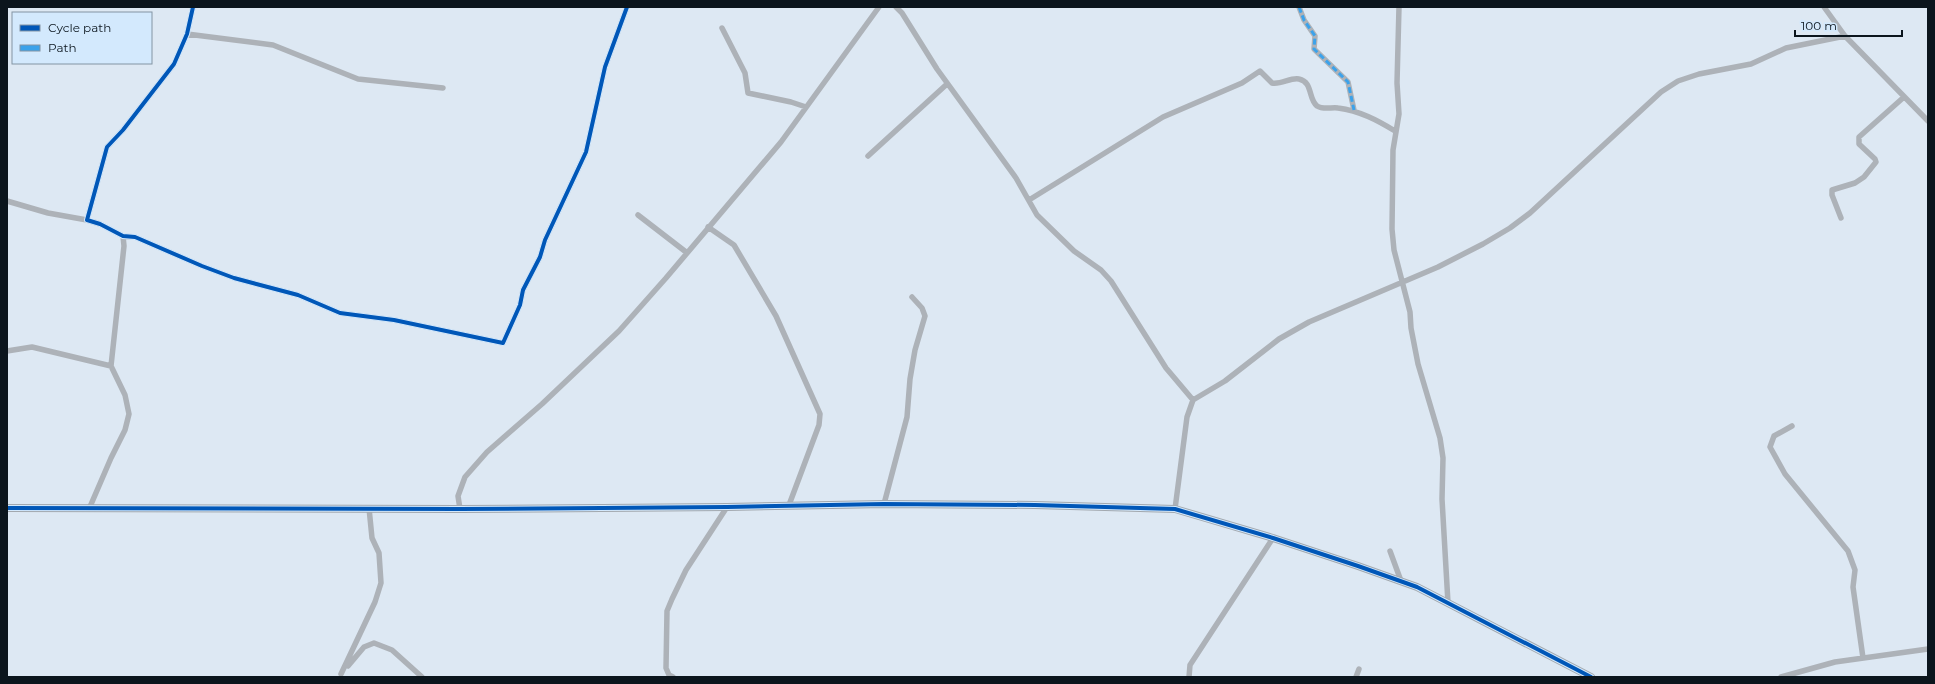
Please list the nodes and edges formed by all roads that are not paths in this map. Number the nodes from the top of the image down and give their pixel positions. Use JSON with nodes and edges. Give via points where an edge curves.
{"nodes":[{"id":1,"x":193,"y":7,"type":"edge"},
{"id":2,"x":626,"y":7,"type":"edge"},
{"id":3,"x":879,"y":7,"type":"edge"},
{"id":4,"x":896,"y":7,"type":"edge"},
{"id":5,"x":1299,"y":7,"type":"edge"},
{"id":6,"x":1399,"y":7,"type":"edge"},
{"id":7,"x":1824,"y":7,"type":"edge"},
{"id":8,"x":722,"y":28,"type":"dead end"},
{"id":9,"x":187,"y":34,"type":"junction"},
{"id":10,"x":1845,"y":36,"type":"junction"},
{"id":11,"x":948,"y":84,"type":"junction"},
{"id":12,"x":442,"y":88,"type":"dead end"},
{"id":13,"x":1904,"y":97,"type":"junction"},
{"id":14,"x":806,"y":107,"type":"junction"},
{"id":15,"x":1354,"y":110,"type":"junction"},
{"id":16,"x":1928,"y":122,"type":"edge"},
{"id":17,"x":1395,"y":131,"type":"junction"},
{"id":18,"x":868,"y":156,"type":"dead end"},
{"id":19,"x":1029,"y":200,"type":"junction"},
{"id":20,"x":7,"y":201,"type":"edge"},
{"id":21,"x":638,"y":215,"type":"dead end"},
{"id":22,"x":1841,"y":218,"type":"dead end"},
{"id":23,"x":88,"y":220,"type":"junction"},
{"id":24,"x":708,"y":227,"type":"junction"},
{"id":25,"x":123,"y":236,"type":"junction"},
{"id":26,"x":686,"y":252,"type":"junction"},
{"id":27,"x":1402,"y":282,"type":"junction"},
{"id":28,"x":912,"y":297,"type":"dead end"},
{"id":29,"x":7,"y":351,"type":"edge"},
{"id":30,"x":111,"y":366,"type":"junction"},
{"id":31,"x":1193,"y":400,"type":"junction"},
{"id":32,"x":1792,"y":426,"type":"dead end"},
{"id":33,"x":884,"y":504,"type":"junction"},
{"id":34,"x":789,"y":505,"type":"junction"},
{"id":35,"x":726,"y":507,"type":"junction"},
{"id":36,"x":7,"y":508,"type":"edge"},
{"id":37,"x":369,"y":508,"type":"junction"},
{"id":38,"x":460,"y":508,"type":"junction"},
{"id":39,"x":89,"y":509,"type":"junction"},
{"id":40,"x":1175,"y":509,"type":"junction"},
{"id":41,"x":1273,"y":538,"type":"junction"},
{"id":42,"x":1390,"y":551,"type":"dead end"},
{"id":43,"x":1401,"y":581,"type":"junction"},
{"id":44,"x":1448,"y":603,"type":"junction"},
{"id":45,"x":358,"y":637,"type":"junction"},
{"id":46,"x":368,"y":644,"type":"junction"},
{"id":47,"x":1928,"y":649,"type":"edge"},
{"id":48,"x":1863,"y":658,"type":"junction"},
{"id":49,"x":666,"y":668,"type":"junction"},
{"id":50,"x":1359,"y":669,"type":"dead end"},
{"id":51,"x":340,"y":676,"type":"edge"},
{"id":52,"x":1586,"y":676,"type":"edge"},
{"id":53,"x":422,"y":677,"type":"edge"},
{"id":54,"x":664,"y":677,"type":"edge"},
{"id":55,"x":673,"y":677,"type":"edge"},
{"id":56,"x":1189,"y":677,"type":"edge"},
{"id":57,"x":1356,"y":677,"type":"edge"},
{"id":58,"x":1781,"y":677,"type":"edge"}],
"edges":[{"from":1,"to":9,"type":"street"},
{"from":2,"to":25,"type":"street","via":[[605,67],[586,152],[523,290],[520,305],[503,343],[394,320],[340,313],[298,295],[234,278],[135,237]]},
{"from":3,"to":14,"type":"street"},
{"from":4,"to":11,"type":"street"},
{"from":5,"to":15,"type":"street","via":[[1315,36],[1314,49],[1348,82]]},
{"from":6,"to":17,"type":"street","via":[[1399,114]]},
{"from":7,"to":10,"type":"street"},
{"from":8,"to":14,"type":"street","via":[[745,73],[748,93]]},
{"from":9,"to":12,"type":"street","via":[[273,45],[358,79]]},
{"from":9,"to":23,"type":"street","via":[[174,64],[128,124],[106,147]]},
{"from":10,"to":13,"type":"street"},
{"from":10,"to":27,"type":"street","via":[[1786,48],[1751,64],[1699,74],[1678,81],[1661,92],[1515,224],[1483,244]]},
{"from":11,"to":18,"type":"street"},
{"from":11,"to":19,"type":"street","via":[[1012,172]]},
{"from":13,"to":16,"type":"street"},
{"from":13,"to":22,"type":"street","via":[[1859,137],[1859,144],[1876,162],[1856,183],[1832,190]]},
{"from":14,"to":24,"type":"street","via":[[781,142]]},
{"from":15,"to":17,"type":"street"},
{"from":15,"to":19,"type":"street","via":[[1321,108],[1314,103],[1309,85],[1304,80],[1298,78],[1272,83],[1260,71],[1242,84],[1162,117]]},
{"from":17,"to":27,"type":"street","via":[[1392,229]]},
{"from":19,"to":31,"type":"street","via":[[1037,215],[1058,237],[1101,270],[1111,281],[1166,368]]},
{"from":20,"to":23,"type":"street","via":[[48,213]]},
{"from":21,"to":26,"type":"street"},
{"from":23,"to":25,"type":"street"},
{"from":24,"to":26,"type":"street"},
{"from":24,"to":34,"type":"street","via":[[734,245],[776,316],[820,414],[820,425]]},
{"from":25,"to":30,"type":"street"},
{"from":26,"to":38,"type":"street","via":[[619,331],[487,452],[465,477],[458,496]]},
{"from":27,"to":31,"type":"street","via":[[1309,322],[1279,338],[1225,381]]},
{"from":27,"to":44,"type":"street","via":[[1410,312],[1418,364],[1444,458],[1442,499]]},
{"from":28,"to":33,"type":"street","via":[[922,308],[925,316],[913,365],[907,417]]},
{"from":29,"to":30,"type":"street","via":[[32,347]]},
{"from":30,"to":39,"type":"street","via":[[125,395],[129,414],[125,430]]},
{"from":31,"to":40,"type":"street","via":[[1187,416]]},
{"from":32,"to":48,"type":"street","via":[[1774,436],[1770,447],[1785,474],[1848,551],[1855,570],[1853,587]]},
{"from":33,"to":34,"type":"street"},
{"from":33,"to":40,"type":"street"},
{"from":34,"to":35,"type":"street"},
{"from":35,"to":38,"type":"street"},
{"from":35,"to":49,"type":"street","via":[[686,570],[667,610]]},
{"from":36,"to":39,"type":"street"},
{"from":37,"to":38,"type":"street"},
{"from":37,"to":39,"type":"street"},
{"from":37,"to":45,"type":"street","via":[[372,538],[379,553],[381,583]]},
{"from":40,"to":41,"type":"street"},
{"from":41,"to":43,"type":"street"},
{"from":41,"to":56,"type":"street","via":[[1190,665]]},
{"from":42,"to":43,"type":"street"},
{"from":43,"to":44,"type":"street"},
{"from":44,"to":52,"type":"street"},
{"from":45,"to":46,"type":"street"},
{"from":45,"to":51,"type":"street"},
{"from":46,"to":51,"type":"street"},
{"from":46,"to":53,"type":"street","via":[[374,643],[392,650]]},
{"from":47,"to":48,"type":"street"},
{"from":48,"to":58,"type":"street","via":[[1835,662]]},
{"from":49,"to":54,"type":"street"},
{"from":49,"to":55,"type":"street"},
{"from":50,"to":57,"type":"street"}]}
